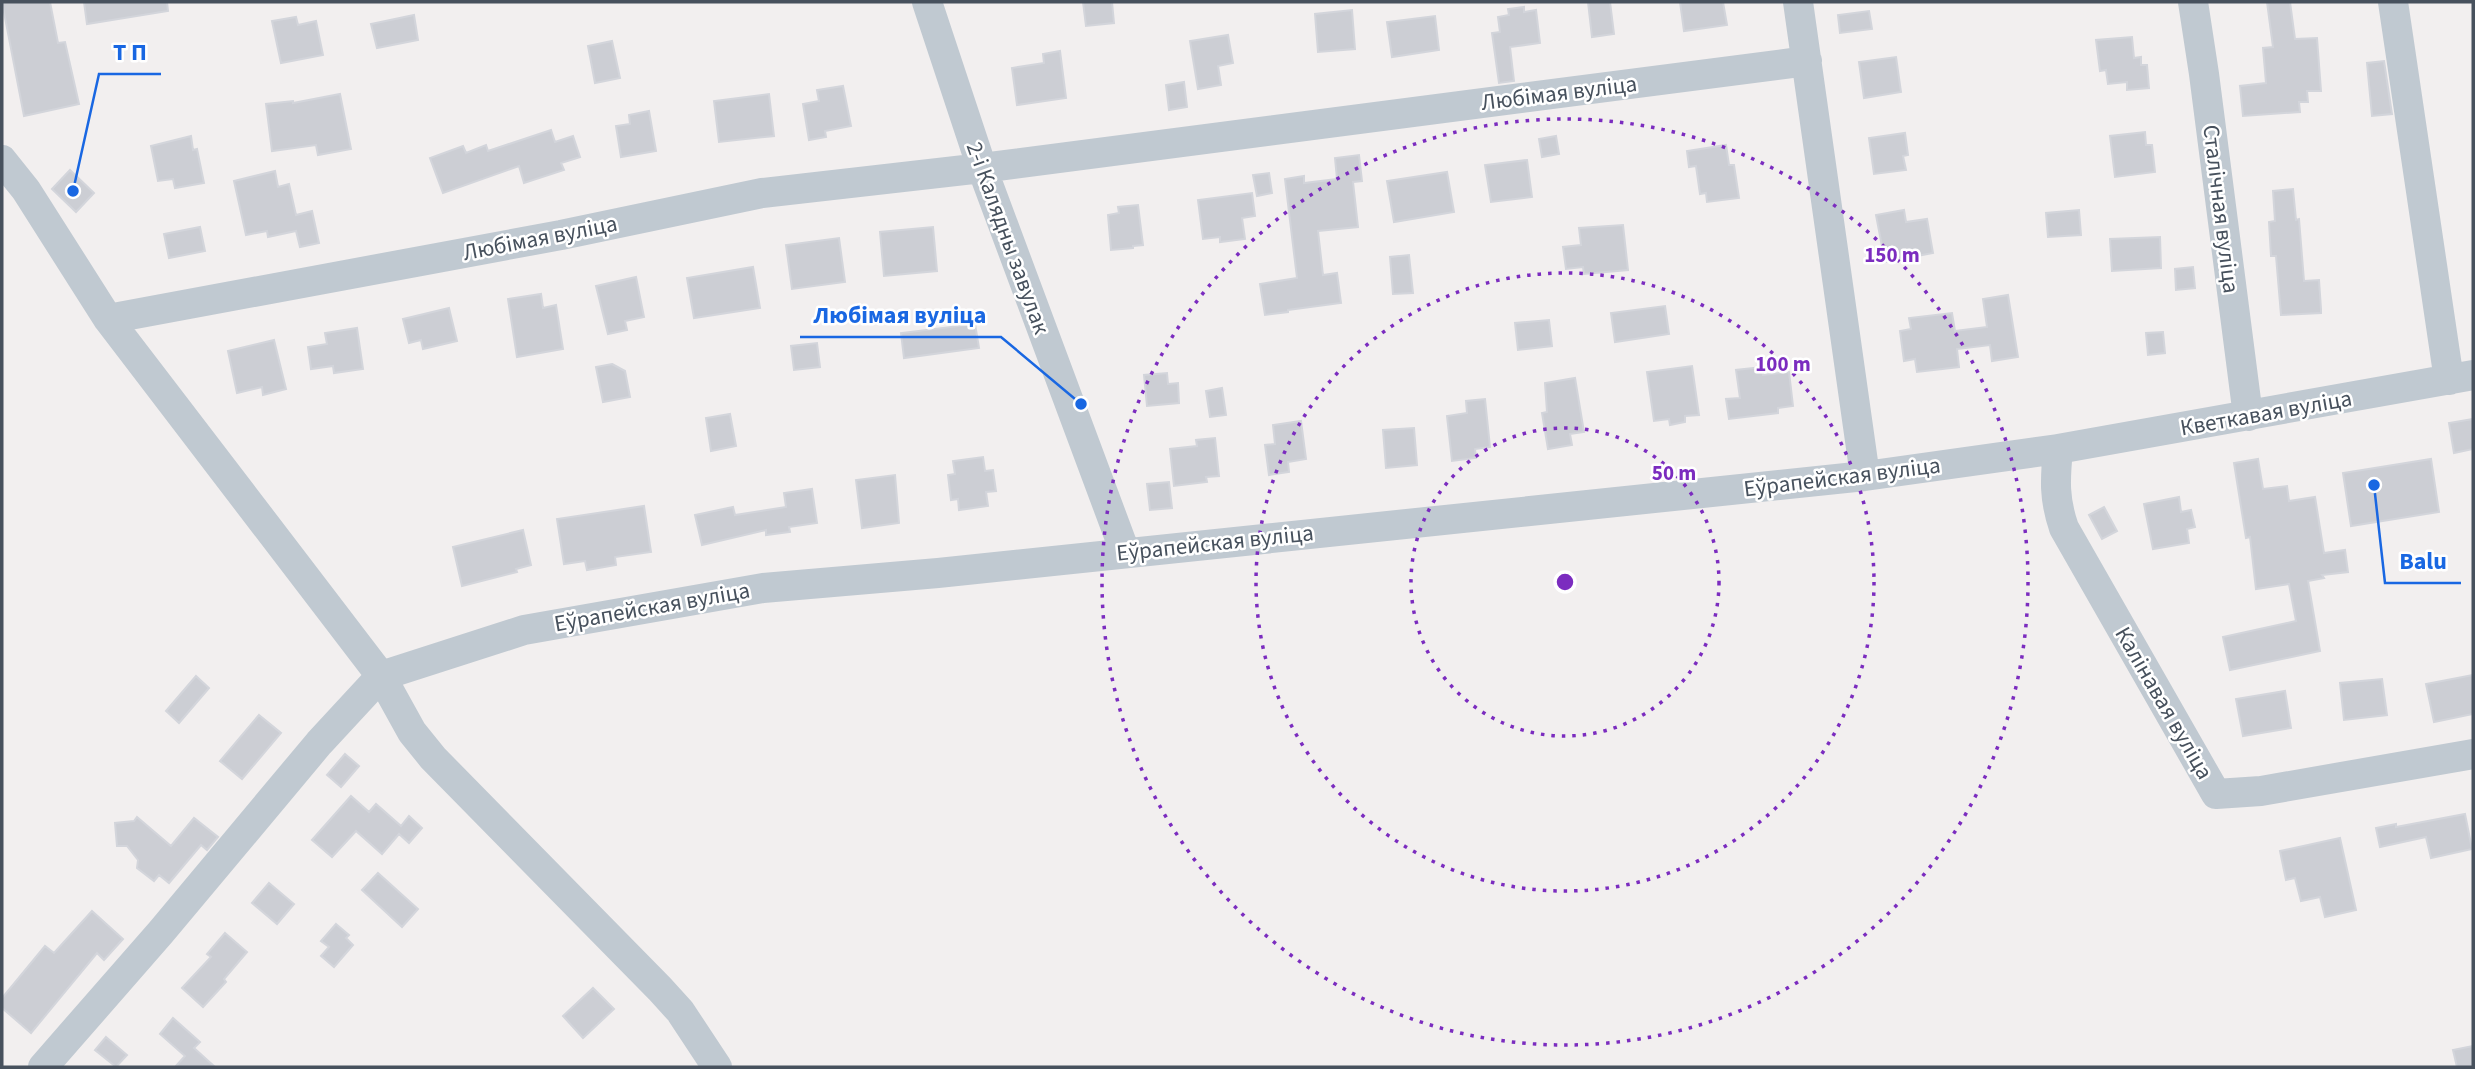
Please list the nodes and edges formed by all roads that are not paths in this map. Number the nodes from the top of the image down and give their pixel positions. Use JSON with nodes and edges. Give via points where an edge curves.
{"nodes":[{"id":1,"x":927,"y":2,"type":"edge"},
{"id":2,"x":1798,"y":2,"type":"edge"},
{"id":3,"x":2193,"y":2,"type":"edge"},
{"id":4,"x":2393,"y":2,"type":"edge"},
{"id":5,"x":1807,"y":61,"type":"junction"},
{"id":6,"x":2,"y":160,"type":"edge"},
{"id":7,"x":982,"y":168,"type":"junction"},
{"id":8,"x":108,"y":319,"type":"junction"},
{"id":9,"x":2461,"y":378,"type":"edge"},
{"id":10,"x":2248,"y":416,"type":"junction"},
{"id":11,"x":2058,"y":449,"type":"junction"},
{"id":12,"x":1865,"y":476,"type":"junction"},
{"id":13,"x":1125,"y":552,"type":"junction"},
{"id":14,"x":381,"y":676,"type":"junction"},
{"id":15,"x":2473,"y":754,"type":"edge"},
{"id":16,"x":43,"y":1067,"type":"edge"},
{"id":17,"x":717,"y":1067,"type":"edge"}],
"edges":[{"from":1,"to":7,"type":"street","name":"2-і Калядны завулак"},
{"from":2,"to":5,"type":"street"},
{"from":3,"to":10,"type":"street","name":"Сталічная вуліца"},
{"from":4,"to":9,"type":"street"},
{"from":5,"to":7,"type":"street","name":"Любімая вуліца"},
{"from":5,"to":12,"type":"street"},
{"from":6,"to":8,"type":"street"},
{"from":7,"to":8,"type":"street","name":"Любімая вуліца","via":[[762,193],[547,238]]},
{"from":7,"to":13,"type":"street","name":"2-і Калядны завулак"},
{"from":8,"to":14,"type":"street"},
{"from":9,"to":10,"type":"street","name":"Кветкавая вуліца"},
{"from":10,"to":11,"type":"street","name":"Кветкавая вуліца"},
{"from":11,"to":12,"type":"street","name":"Еўрапейская вуліца"},
{"from":11,"to":15,"type":"street","name":"Калінавая вуліца","via":[[2056,506],[2064,528],[2216,794],[2261,791]]},
{"from":12,"to":13,"type":"street","name":"Еўрапейская вуліца"},
{"from":13,"to":14,"type":"street","name":"Еўрапейская вуліца","via":[[763,588],[524,630]]},
{"from":14,"to":16,"type":"street"},
{"from":14,"to":17,"type":"street","via":[[412,732],[433,758],[660,989]]}]}
